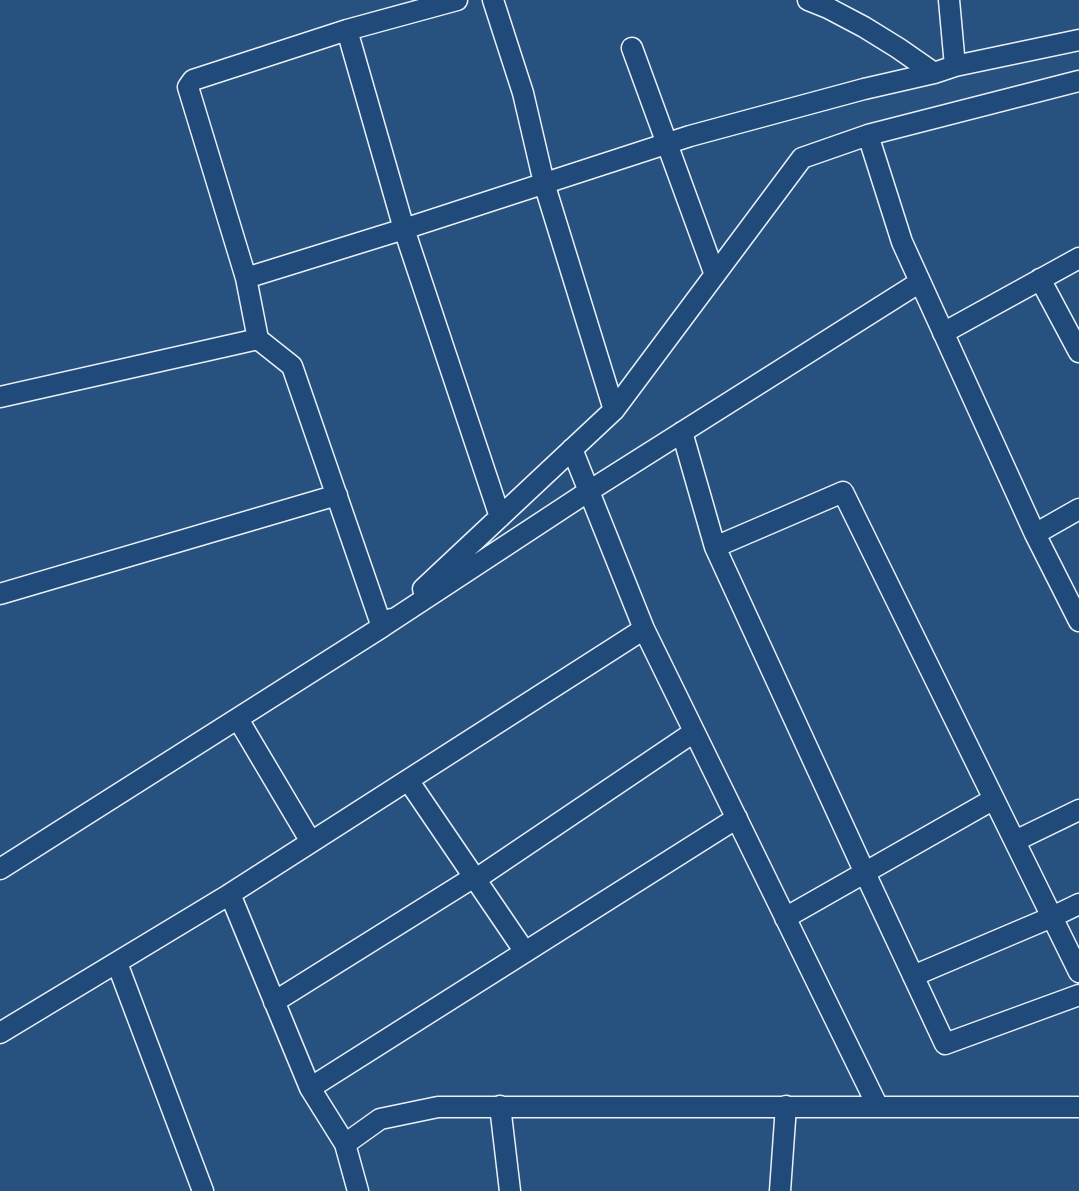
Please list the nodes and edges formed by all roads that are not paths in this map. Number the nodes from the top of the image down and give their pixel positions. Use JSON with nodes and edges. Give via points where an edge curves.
{"nodes":[{"id":1,"x":457,"y":0,"type":"edge"},
{"id":2,"x":493,"y":0,"type":"edge"},
{"id":3,"x":808,"y":0,"type":"edge"},
{"id":4,"x":949,"y":0,"type":"edge"},
{"id":5,"x":347,"y":30,"type":"junction"},
{"id":6,"x":1079,"y":40,"type":"edge"},
{"id":7,"x":632,"y":48,"type":"dead end"},
{"id":8,"x":955,"y":66,"type":"junction"},
{"id":9,"x":934,"y":73,"type":"junction"},
{"id":10,"x":1079,"y":81,"type":"edge"},
{"id":11,"x":868,"y":134,"type":"junction"},
{"id":12,"x":666,"y":144,"type":"junction"},
{"id":13,"x":544,"y":183,"type":"junction"},
{"id":14,"x":404,"y":228,"type":"junction"},
{"id":15,"x":1079,"y":258,"type":"edge"},
{"id":16,"x":715,"y":275,"type":"junction"},
{"id":17,"x":246,"y":278,"type":"junction"},
{"id":18,"x":1040,"y":279,"type":"junction"},
{"id":19,"x":920,"y":282,"type":"junction"},
{"id":20,"x":943,"y":334,"type":"junction"},
{"id":21,"x":258,"y":339,"type":"junction"},
{"id":22,"x":1079,"y":352,"type":"edge"},
{"id":23,"x":0,"y":397,"type":"edge"},
{"id":24,"x":614,"y":410,"type":"junction"},
{"id":25,"x":682,"y":432,"type":"junction"},
{"id":26,"x":572,"y":449,"type":"junction"},
{"id":27,"x":589,"y":491,"type":"junction"},
{"id":28,"x":337,"y":495,"type":"junction"},
{"id":29,"x":1079,"y":510,"type":"edge"},
{"id":30,"x":500,"y":517,"type":"junction"},
{"id":31,"x":1034,"y":534,"type":"junction"},
{"id":32,"x":714,"y":548,"type":"junction"},
{"id":33,"x":0,"y":594,"type":"edge"},
{"id":34,"x":1079,"y":621,"type":"edge"},
{"id":35,"x":382,"y":627,"type":"junction"},
{"id":36,"x":644,"y":629,"type":"junction"},
{"id":37,"x":238,"y":718,"type":"junction"},
{"id":38,"x":694,"y":732,"type":"junction"},
{"id":39,"x":408,"y":780,"type":"junction"},
{"id":40,"x":994,"y":800,"type":"junction"},
{"id":41,"x":1079,"y":810,"type":"edge"},
{"id":42,"x":737,"y":818,"type":"junction"},
{"id":43,"x":1015,"y":841,"type":"junction"},
{"id":44,"x":312,"y":842,"type":"junction"},
{"id":45,"x":0,"y":869,"type":"edge"},
{"id":46,"x":865,"y":873,"type":"junction"},
{"id":47,"x":475,"y":878,"type":"junction"},
{"id":48,"x":230,"y":894,"type":"junction"},
{"id":49,"x":1079,"y":904,"type":"edge"},
{"id":50,"x":1052,"y":917,"type":"junction"},
{"id":51,"x":785,"y":918,"type":"junction"},
{"id":52,"x":525,"y":952,"type":"junction"},
{"id":53,"x":117,"y":963,"type":"junction"},
{"id":54,"x":1079,"y":972,"type":"edge"},
{"id":55,"x":913,"y":976,"type":"junction"},
{"id":56,"x":1079,"y":995,"type":"edge"},
{"id":57,"x":274,"y":1002,"type":"junction"},
{"id":58,"x":0,"y":1034,"type":"edge"},
{"id":59,"x":310,"y":1088,"type":"junction"},
{"id":60,"x":500,"y":1106,"type":"junction"},
{"id":61,"x":786,"y":1106,"type":"junction"},
{"id":62,"x":1079,"y":1106,"type":"edge"},
{"id":63,"x":878,"y":1107,"type":"junction"},
{"id":64,"x":345,"y":1144,"type":"junction"},
{"id":65,"x":203,"y":1191,"type":"edge"},
{"id":66,"x":358,"y":1191,"type":"edge"},
{"id":67,"x":510,"y":1191,"type":"edge"},
{"id":68,"x":780,"y":1191,"type":"edge"}],
"edges":[{"from":1,"to":5,"type":"street"},
{"from":2,"to":13,"type":"street","via":[[523,94]]},
{"from":3,"to":9,"type":"street","via":[[864,27]]},
{"from":4,"to":8,"type":"street"},
{"from":5,"to":14,"type":"street"},
{"from":5,"to":17,"type":"street","via":[[193,80],[188,85]]},
{"from":6,"to":8,"type":"street"},
{"from":7,"to":12,"type":"street"},
{"from":8,"to":9,"type":"street"},
{"from":9,"to":12,"type":"street","via":[[864,89]]},
{"from":10,"to":11,"type":"street"},
{"from":11,"to":16,"type":"street","via":[[802,158]]},
{"from":11,"to":19,"type":"street","via":[[902,242]]},
{"from":12,"to":13,"type":"street"},
{"from":12,"to":16,"type":"street"},
{"from":13,"to":14,"type":"street"},
{"from":13,"to":24,"type":"street"},
{"from":14,"to":17,"type":"street"},
{"from":14,"to":30,"type":"street"},
{"from":15,"to":18,"type":"street"},
{"from":16,"to":24,"type":"street"},
{"from":17,"to":21,"type":"street"},
{"from":18,"to":20,"type":"street"},
{"from":18,"to":22,"type":"street"},
{"from":19,"to":20,"type":"street"},
{"from":19,"to":25,"type":"street"},
{"from":20,"to":31,"type":"street"},
{"from":21,"to":23,"type":"street"},
{"from":21,"to":28,"type":"street","via":[[292,366]]},
{"from":24,"to":26,"type":"street"},
{"from":25,"to":27,"type":"street"},
{"from":25,"to":32,"type":"street"},
{"from":26,"to":27,"type":"street"},
{"from":26,"to":30,"type":"street"},
{"from":27,"to":35,"type":"street"},
{"from":27,"to":36,"type":"street"},
{"from":28,"to":33,"type":"street"},
{"from":28,"to":35,"type":"street"},
{"from":29,"to":31,"type":"street"},
{"from":30,"to":35,"type":"street"},
{"from":31,"to":34,"type":"street"},
{"from":32,"to":40,"type":"street","via":[[843,492]]},
{"from":32,"to":46,"type":"street"},
{"from":35,"to":37,"type":"street"},
{"from":36,"to":38,"type":"street"},
{"from":36,"to":39,"type":"street"},
{"from":37,"to":44,"type":"street"},
{"from":37,"to":45,"type":"street"},
{"from":38,"to":42,"type":"street"},
{"from":38,"to":47,"type":"street"},
{"from":39,"to":44,"type":"street"},
{"from":39,"to":47,"type":"street"},
{"from":40,"to":43,"type":"street"},
{"from":40,"to":46,"type":"street"},
{"from":41,"to":43,"type":"street"},
{"from":42,"to":51,"type":"street"},
{"from":42,"to":52,"type":"street"},
{"from":43,"to":50,"type":"street"},
{"from":44,"to":48,"type":"street"},
{"from":46,"to":51,"type":"street"},
{"from":46,"to":55,"type":"street"},
{"from":47,"to":52,"type":"street"},
{"from":47,"to":57,"type":"street"},
{"from":48,"to":53,"type":"street"},
{"from":48,"to":57,"type":"street"},
{"from":49,"to":50,"type":"street"},
{"from":50,"to":54,"type":"street"},
{"from":50,"to":55,"type":"street"},
{"from":51,"to":63,"type":"street"},
{"from":52,"to":59,"type":"street"},
{"from":53,"to":58,"type":"street"},
{"from":53,"to":65,"type":"street"},
{"from":55,"to":56,"type":"street","via":[[946,1044]]},
{"from":57,"to":59,"type":"street"},
{"from":59,"to":64,"type":"street"},
{"from":60,"to":61,"type":"street"},
{"from":60,"to":64,"type":"street","via":[[438,1107],[380,1119]]},
{"from":60,"to":67,"type":"street"},
{"from":61,"to":63,"type":"street"},
{"from":61,"to":68,"type":"street"},
{"from":62,"to":63,"type":"street"},
{"from":64,"to":66,"type":"street"}]}
